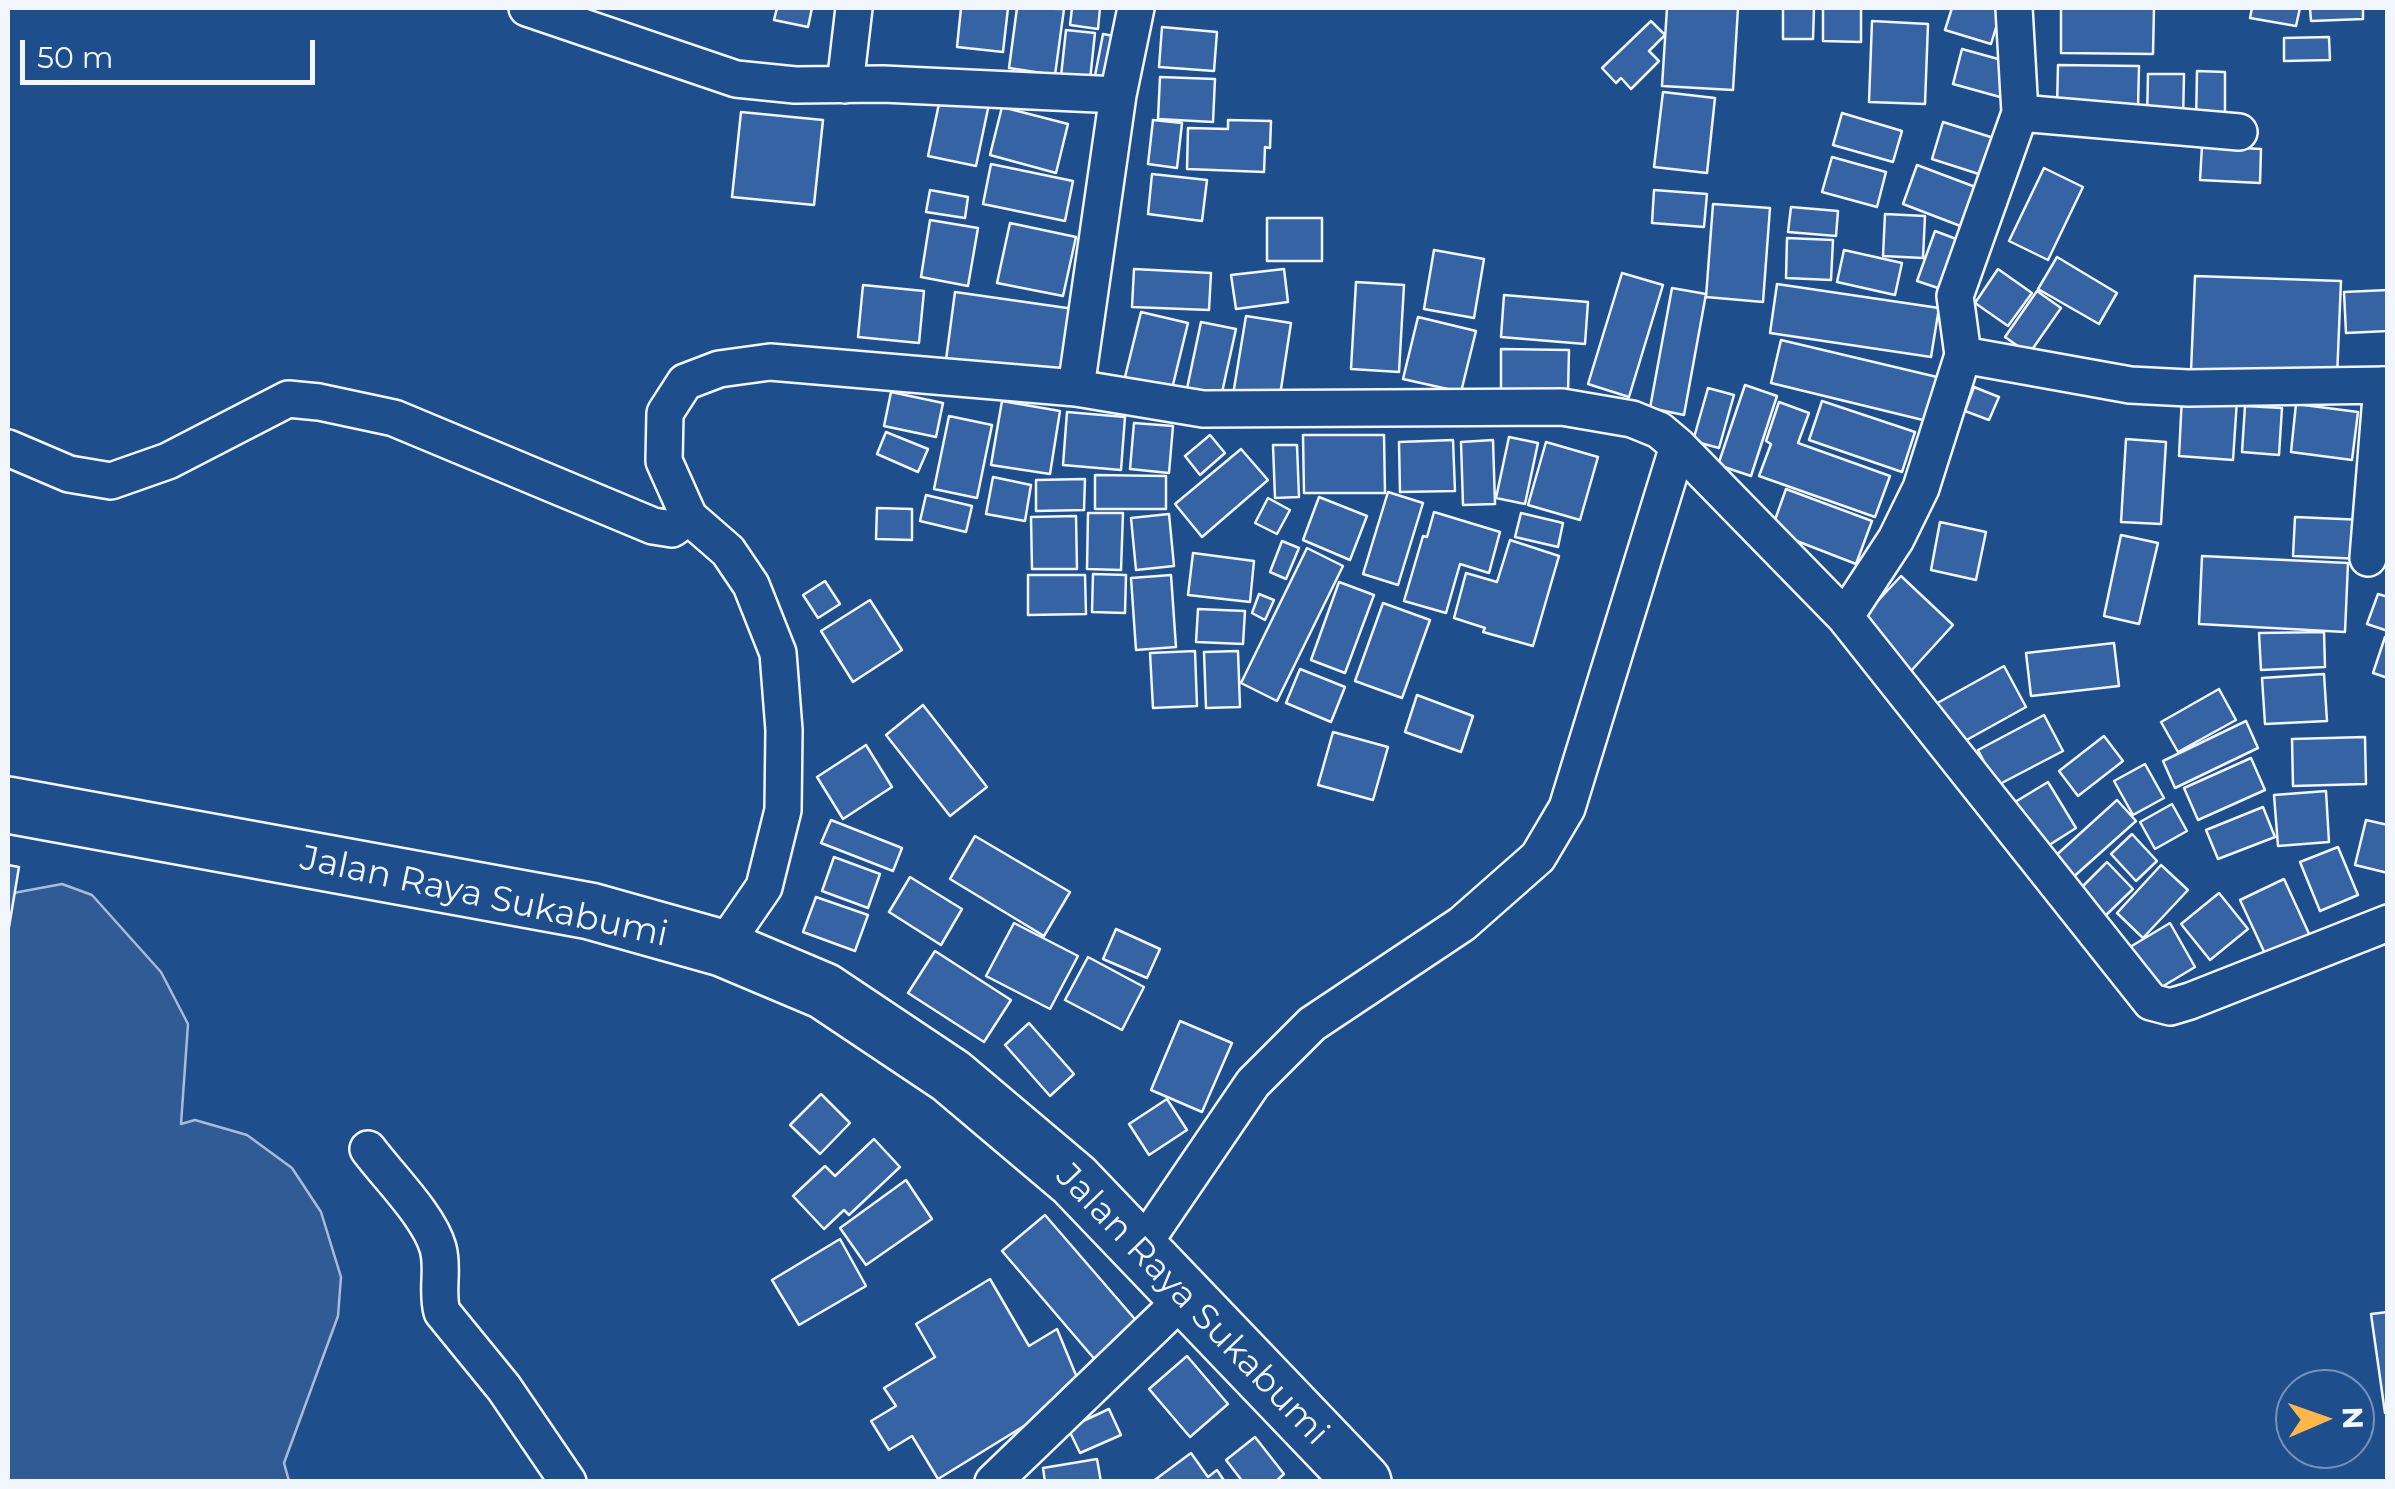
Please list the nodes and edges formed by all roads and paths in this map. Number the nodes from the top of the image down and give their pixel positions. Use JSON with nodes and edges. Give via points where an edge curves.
{"nodes":[{"id":1,"x":527,"y":8,"type":"edge"},
{"id":2,"x":854,"y":8,"type":"edge"},
{"id":3,"x":1136,"y":8,"type":"edge"},
{"id":4,"x":2014,"y":8,"type":"edge"},
{"id":5,"x":846,"y":85,"type":"junction"},
{"id":6,"x":1118,"y":95,"type":"junction"},
{"id":7,"x":2020,"y":113,"type":"junction"},
{"id":8,"x":2238,"y":132,"type":"dead end"},
{"id":9,"x":1963,"y":356,"type":"junction"},
{"id":10,"x":2385,"y":385,"type":"edge"},
{"id":11,"x":1076,"y":388,"type":"junction"},
{"id":12,"x":1678,"y":446,"type":"junction"},
{"id":13,"x":8,"y":448,"type":"edge"},
{"id":14,"x":689,"y":517,"type":"junction"},
{"id":15,"x":2368,"y":558,"type":"dead end"},
{"id":16,"x":1845,"y":617,"type":"junction"},
{"id":17,"x":8,"y":804,"type":"edge"},
{"id":18,"x":2388,"y":923,"type":"edge"},
{"id":19,"x":722,"y":948,"type":"junction"},
{"id":20,"x":368,"y":1150,"type":"dead end"},
{"id":21,"x":1140,"y":1249,"type":"junction"},
{"id":22,"x":1185,"y":1297,"type":"junction"},
{"id":23,"x":568,"y":1482,"type":"edge"},
{"id":24,"x":993,"y":1482,"type":"edge"},
{"id":25,"x":1363,"y":1482,"type":"edge"}],
"edges":[{"from":1,"to":5,"type":"street","via":[[736,79]]},
{"from":2,"to":5,"type":"street"},
{"from":3,"to":6,"type":"street"},
{"from":4,"to":7,"type":"street"},
{"from":5,"to":6,"type":"street"},
{"from":6,"to":11,"type":"street"},
{"from":7,"to":8,"type":"street"},
{"from":7,"to":9,"type":"street","via":[[1956,296]]},
{"from":9,"to":10,"type":"street","via":[[2130,385]]},
{"from":9,"to":16,"type":"street","via":[[1921,488]]},
{"from":10,"to":15,"type":"street"},
{"from":11,"to":12,"type":"street","via":[[1202,409],[1562,407],[1632,419]]},
{"from":11,"to":14,"type":"street","via":[[770,362],[719,370],[685,382],[666,413],[664,461]]},
{"from":12,"to":16,"type":"street"},
{"from":12,"to":21,"type":"street","via":[[1568,808],[1538,857],[1462,924],[1312,1024],[1276,1059]]},
{"from":13,"to":14,"type":"street","via":[[69,474],[111,481],[168,461],[288,400],[319,402],[394,418],[653,526],[672,528]]},
{"from":14,"to":19,"type":"street","via":[[728,551],[751,584],[778,653],[784,730],[783,810],[764,887]]},
{"from":16,"to":18,"type":"street","via":[[2151,1002],[2170,1007],[2190,1001]]},
{"from":17,"to":19,"type":"highway","name":"Jalan Raya Sukabumi","via":[[590,911]]},
{"from":19,"to":21,"type":"highway","name":"Jalan Raya Sukabumi","via":[[824,991],[951,1076],[1074,1180]]},
{"from":20,"to":23,"type":"street","via":[[430,1231],[438,1249],[442,1312]]},
{"from":21,"to":22,"type":"highway","name":"Jalan Raya Sukabumi"},
{"from":22,"to":24,"type":"street"},
{"from":22,"to":25,"type":"highway","name":"Jalan Raya Sukabumi"}]}
